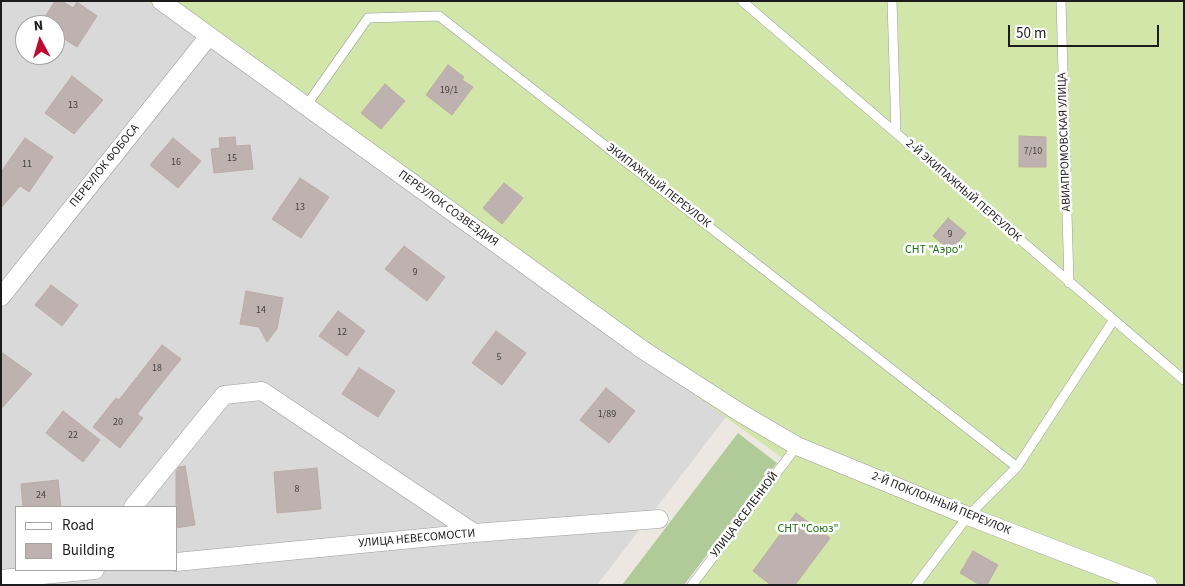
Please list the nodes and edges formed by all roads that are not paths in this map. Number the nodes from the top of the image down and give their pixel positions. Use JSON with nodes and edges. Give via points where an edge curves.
{"nodes":[{"id":1,"x":161,"y":1,"type":"edge"},
{"id":2,"x":742,"y":1,"type":"edge"},
{"id":3,"x":892,"y":1,"type":"edge"},
{"id":4,"x":1061,"y":1,"type":"edge"},
{"id":5,"x":209,"y":36,"type":"junction"},
{"id":6,"x":306,"y":106,"type":"junction"},
{"id":7,"x":896,"y":134,"type":"junction"},
{"id":8,"x":1069,"y":283,"type":"junction"},
{"id":9,"x":1,"y":296,"type":"edge"},
{"id":10,"x":1114,"y":321,"type":"junction"},
{"id":11,"x":1184,"y":380,"type":"edge"},
{"id":12,"x":739,"y":412,"type":"joint"},
{"id":13,"x":797,"y":446,"type":"junction"},
{"id":14,"x":1017,"y":467,"type":"junction"},
{"id":15,"x":134,"y":506,"type":"edge"},
{"id":16,"x":968,"y":516,"type":"junction"},
{"id":17,"x":659,"y":520,"type":"dead end"},
{"id":18,"x":474,"y":533,"type":"junction"},
{"id":19,"x":178,"y":562,"type":"edge"},
{"id":20,"x":77,"y":571,"type":"edge"},
{"id":21,"x":1,"y":579,"type":"edge"},
{"id":22,"x":1137,"y":583,"type":"edge"},
{"id":23,"x":692,"y":585,"type":"edge"},
{"id":24,"x":916,"y":585,"type":"edge"}],
"edges":[{"from":1,"to":5,"type":"street","name":"ПЕРЕУЛОК СОЗВЕЗДИЯ"},
{"from":2,"to":7,"type":"lane","name":"2-Й ЭКИПАЖНЫЙ ПЕРЕУЛОК"},
{"from":3,"to":7,"type":"lane"},
{"from":4,"to":8,"type":"lane","name":"АВИАПРОМОВСКАЯ УЛИЦА"},
{"from":5,"to":6,"type":"street","name":"ПЕРЕУЛОК СОЗВЕЗДИЯ"},
{"from":5,"to":9,"type":"street","name":"ПЕРЕУЛОК ФОБОСА"},
{"from":6,"to":12,"type":"street","name":"ПЕРЕУЛОК СОЗВЕЗДИЯ","via":[[643,350]]},
{"from":6,"to":14,"type":"lane","name":"ЭКИПАЖНЫЙ ПЕРЕУЛОК","via":[[368,18],[439,16]]},
{"from":7,"to":8,"type":"lane","name":"2-Й ЭКИПАЖНЫЙ ПЕРЕУЛОК"},
{"from":8,"to":10,"type":"lane","name":"2-Й ЭКИПАЖНЫЙ ПЕРЕУЛОК"},
{"from":10,"to":11,"type":"lane","name":"2-Й ЭКИПАЖНЫЙ ПЕРЕУЛОК"},
{"from":10,"to":14,"type":"lane"},
{"from":12,"to":13,"type":"street","name":"2-Й ПОКЛОННЫЙ ПЕРЕУЛОК"},
{"from":13,"to":16,"type":"street","name":"2-Й ПОКЛОННЫЙ ПЕРЕУЛОК"},
{"from":13,"to":23,"type":"lane","name":"УЛИЦА ВСЕЛЕННОЙ"},
{"from":14,"to":16,"type":"lane"},
{"from":15,"to":18,"type":"street","via":[[224,395],[262,391]]},
{"from":16,"to":22,"type":"street","name":"2-Й ПОКЛОННЫЙ ПЕРЕУЛОК"},
{"from":16,"to":24,"type":"lane"},
{"from":17,"to":18,"type":"street","name":"УЛИЦА НЕВЕСОМОСТИ"},
{"from":18,"to":19,"type":"street","name":"УЛИЦА НЕВЕСОМОСТИ"},
{"from":20,"to":21,"type":"street"}]}
